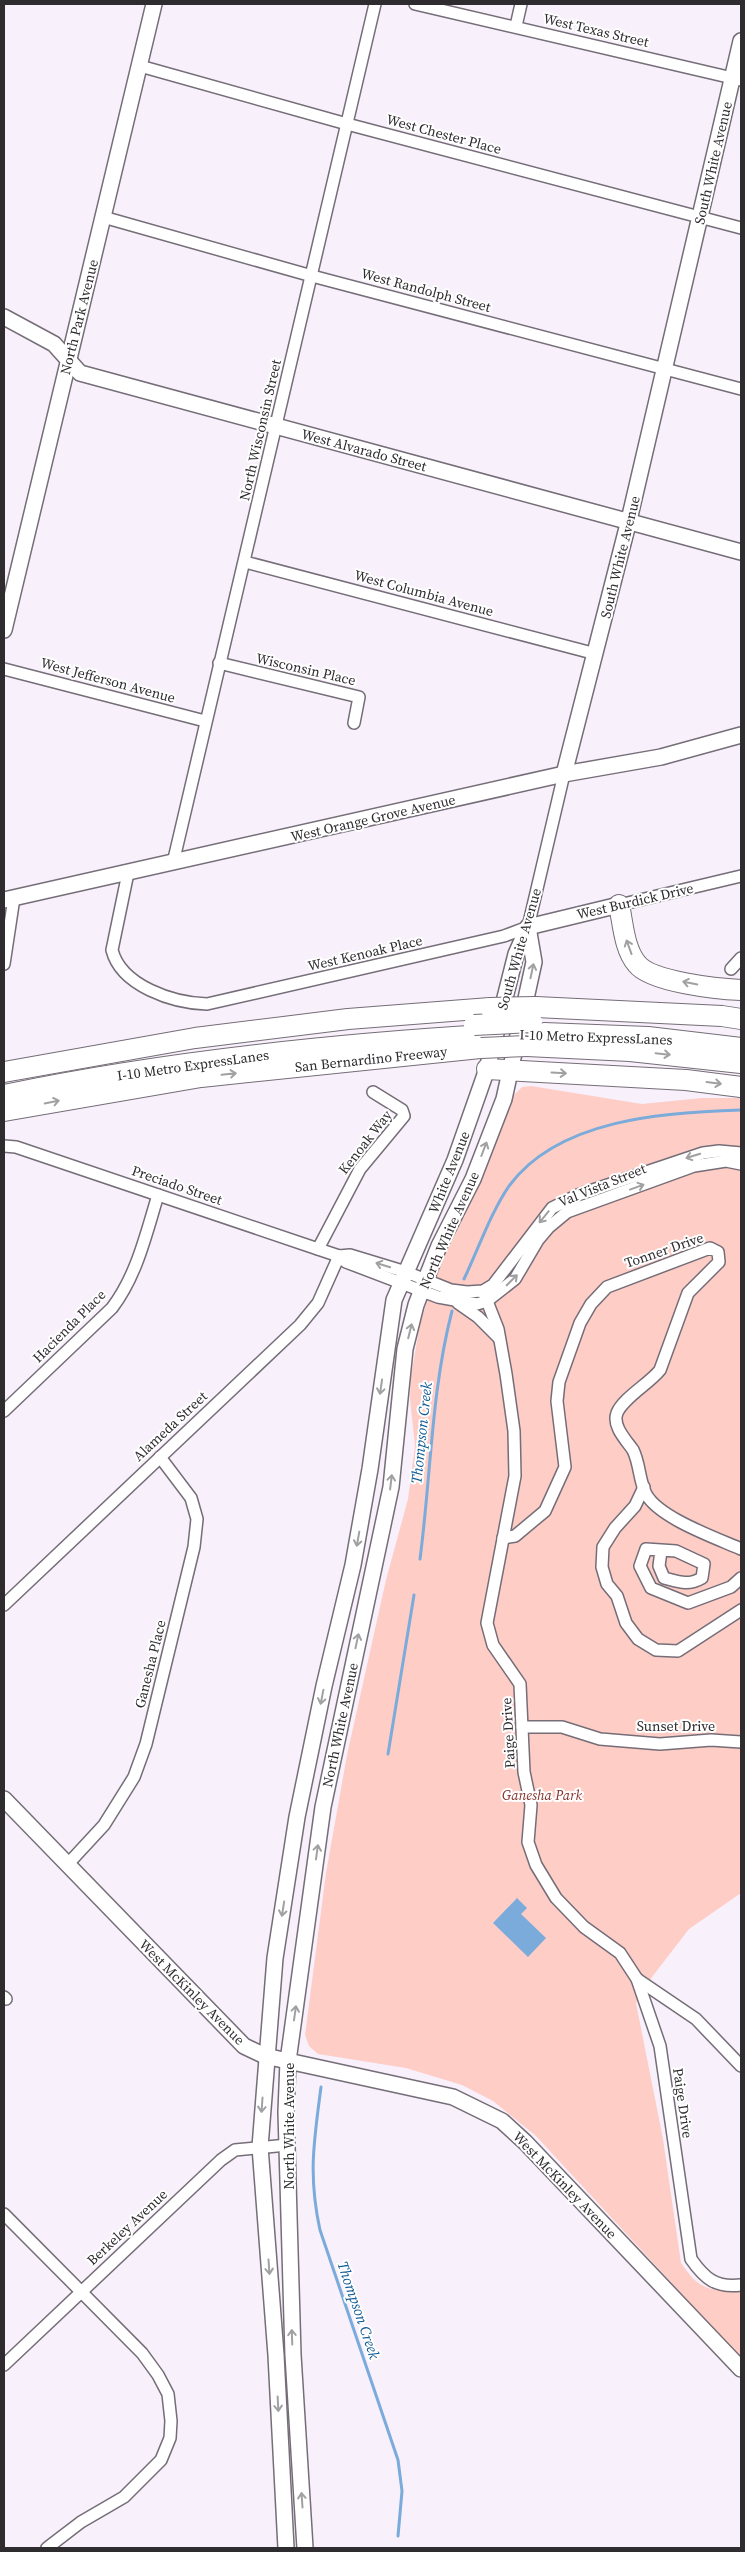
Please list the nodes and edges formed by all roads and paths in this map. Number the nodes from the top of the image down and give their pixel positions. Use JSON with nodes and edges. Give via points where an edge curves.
{"nodes":[{"id":1,"x":154,"y":4,"type":"edge"},
{"id":2,"x":375,"y":4,"type":"edge"},
{"id":3,"x":415,"y":4,"type":"edge"},
{"id":4,"x":521,"y":4,"type":"edge"},
{"id":5,"x":516,"y":26,"type":"junction"},
{"id":6,"x":741,"y":41,"type":"edge"},
{"id":7,"x":140,"y":66,"type":"junction"},
{"id":8,"x":737,"y":79,"type":"edge"},
{"id":9,"x":346,"y":124,"type":"junction"},
{"id":10,"x":700,"y":217,"type":"junction"},
{"id":11,"x":103,"y":218,"type":"junction"},
{"id":12,"x":741,"y":228,"type":"edge"},
{"id":13,"x":312,"y":276,"type":"junction"},
{"id":14,"x":4,"y":317,"type":"edge"},
{"id":15,"x":69,"y":361,"type":"junction"},
{"id":16,"x":663,"y":369,"type":"junction"},
{"id":17,"x":741,"y":389,"type":"edge"},
{"id":18,"x":276,"y":427,"type":"junction"},
{"id":19,"x":629,"y":520,"type":"junction"},
{"id":20,"x":741,"y":552,"type":"edge"},
{"id":21,"x":246,"y":562,"type":"junction"},
{"id":22,"x":4,"y":630,"type":"edge"},
{"id":23,"x":596,"y":654,"type":"junction"},
{"id":24,"x":219,"y":663,"type":"junction"},
{"id":25,"x":4,"y":669,"type":"edge"},
{"id":26,"x":206,"y":721,"type":"junction"},
{"id":27,"x":354,"y":723,"type":"dead end"},
{"id":28,"x":741,"y":734,"type":"edge"},
{"id":29,"x":564,"y":774,"type":"junction"},
{"id":30,"x":173,"y":863,"type":"junction"},
{"id":31,"x":128,"y":873,"type":"junction"},
{"id":32,"x":741,"y":876,"type":"edge"},
{"id":33,"x":9,"y":899,"type":"edge"},
{"id":34,"x":619,"y":905,"type":"junction"},
{"id":35,"x":528,"y":927,"type":"junction"},
{"id":36,"x":741,"y":958,"type":"edge"},
{"id":37,"x":4,"y":964,"type":"edge"},
{"id":38,"x":736,"y":970,"type":"edge"},
{"id":39,"x":741,"y":990,"type":"edge"},
{"id":40,"x":741,"y":1019,"type":"edge"},
{"id":41,"x":531,"y":1027,"type":"junction"},
{"id":42,"x":741,"y":1035,"type":"edge"},
{"id":43,"x":479,"y":1036,"type":"junction"},
{"id":44,"x":741,"y":1048,"type":"edge"},
{"id":45,"x":741,"y":1063,"type":"edge"},
{"id":46,"x":487,"y":1069,"type":"junction"},
{"id":47,"x":510,"y":1070,"type":"junction"},
{"id":48,"x":4,"y":1072,"type":"edge"},
{"id":49,"x":4,"y":1083,"type":"edge"},
{"id":50,"x":741,"y":1087,"type":"edge"},
{"id":51,"x":374,"y":1092,"type":"dead end"},
{"id":52,"x":4,"y":1095,"type":"edge"},
{"id":53,"x":4,"y":1111,"type":"edge"},
{"id":54,"x":4,"y":1146,"type":"edge"},
{"id":55,"x":741,"y":1153,"type":"edge"},
{"id":56,"x":741,"y":1164,"type":"edge"},
{"id":57,"x":158,"y":1195,"type":"junction"},
{"id":58,"x":318,"y":1250,"type":"junction"},
{"id":59,"x":339,"y":1256,"type":"junction"},
{"id":60,"x":404,"y":1278,"type":"junction"},
{"id":61,"x":423,"y":1284,"type":"junction"},
{"id":62,"x":485,"y":1296,"type":"junction"},
{"id":63,"x":457,"y":1302,"type":"junction"},
{"id":64,"x":500,"y":1339,"type":"junction"},
{"id":65,"x":4,"y":1411,"type":"edge"},
{"id":66,"x":160,"y":1457,"type":"junction"},
{"id":67,"x":644,"y":1487,"type":"junction"},
{"id":68,"x":503,"y":1538,"type":"junction"},
{"id":69,"x":741,"y":1549,"type":"edge"},
{"id":70,"x":661,"y":1551,"type":"dead end"},
{"id":71,"x":741,"y":1578,"type":"edge"},
{"id":72,"x":4,"y":1605,"type":"edge"},
{"id":73,"x":741,"y":1610,"type":"edge"},
{"id":74,"x":522,"y":1727,"type":"junction"},
{"id":75,"x":741,"y":1742,"type":"edge"},
{"id":76,"x":4,"y":1799,"type":"edge"},
{"id":77,"x":67,"y":1865,"type":"junction"},
{"id":78,"x":637,"y":1979,"type":"junction"},
{"id":79,"x":265,"y":2056,"type":"junction"},
{"id":80,"x":288,"y":2061,"type":"junction"},
{"id":81,"x":741,"y":2066,"type":"edge"},
{"id":82,"x":287,"y":2146,"type":"junction"},
{"id":83,"x":260,"y":2147,"type":"junction"},
{"id":84,"x":4,"y":2214,"type":"edge"},
{"id":85,"x":741,"y":2285,"type":"edge"},
{"id":86,"x":80,"y":2291,"type":"junction"},
{"id":87,"x":4,"y":2365,"type":"edge"},
{"id":88,"x":741,"y":2369,"type":"edge"},
{"id":89,"x":47,"y":2548,"type":"edge"},
{"id":90,"x":286,"y":2548,"type":"edge"},
{"id":91,"x":304,"y":2548,"type":"edge"}],
"edges":[{"from":1,"to":7,"type":"main road","name":"North Park Avenue"},
{"from":2,"to":9,"type":"street","name":"North Wisconsin Street"},
{"from":3,"to":5,"type":"street","name":"West Texas Street"},
{"from":4,"to":5,"type":"street"},
{"from":5,"to":8,"type":"street","name":"West Texas Street"},
{"from":6,"to":8,"type":"main road","name":"South White Avenue"},
{"from":7,"to":9,"type":"street","name":"West Chester Place"},
{"from":7,"to":11,"type":"main road","name":"North Park Avenue"},
{"from":8,"to":10,"type":"main road","name":"South White Avenue"},
{"from":9,"to":10,"type":"street","name":"West Chester Place"},
{"from":9,"to":13,"type":"street","name":"North Wisconsin Street"},
{"from":10,"to":12,"type":"street","name":"West Chester Place"},
{"from":10,"to":16,"type":"main road","name":"South White Avenue"},
{"from":11,"to":13,"type":"street","name":"West Randolph Street"},
{"from":11,"to":15,"type":"main road","name":"North Park Avenue"},
{"from":13,"to":16,"type":"street","name":"West Randolph Street"},
{"from":13,"to":18,"type":"street","name":"North Wisconsin Street"},
{"from":14,"to":15,"type":"main road","name":"West Alvarado Street","via":[[54,344]]},
{"from":15,"to":18,"type":"main road","name":"West Alvarado Street","via":[[80,373]]},
{"from":15,"to":22,"type":"main road","name":"North Park Avenue"},
{"from":16,"to":17,"type":"street","name":"West Randolph Street"},
{"from":16,"to":19,"type":"main road","name":"South White Avenue"},
{"from":18,"to":19,"type":"main road","name":"West Alvarado Street"},
{"from":18,"to":21,"type":"street","name":"North Wisconsin Street"},
{"from":19,"to":20,"type":"main road","name":"West Alvarado Street"},
{"from":19,"to":23,"type":"main road","name":"South White Avenue"},
{"from":21,"to":23,"type":"street","name":"West Columbia Avenue"},
{"from":21,"to":24,"type":"street","name":"North Wisconsin Street"},
{"from":23,"to":29,"type":"main road","name":"South White Avenue"},
{"from":24,"to":26,"type":"street","name":"North Wisconsin Street"},
{"from":24,"to":27,"type":"street","name":"Wisconsin Place","via":[[360,697]]},
{"from":25,"to":26,"type":"street","name":"West Jefferson Avenue"},
{"from":26,"to":30,"type":"street","name":"North Wisconsin Street"},
{"from":28,"to":29,"type":"main road","name":"West Orange Grove Avenue","via":[[662,756]]},
{"from":29,"to":30,"type":"main road","name":"West Orange Grove Avenue"},
{"from":29,"to":35,"type":"street","name":"South White Avenue"},
{"from":30,"to":31,"type":"main road","name":"West Orange Grove Avenue"},
{"from":31,"to":33,"type":"main road","name":"West Orange Grove Avenue"},
{"from":31,"to":35,"type":"street","name":"West Kenoak Place","via":[[112,950],[115,962],[152,990],[191,1004],[207,1004],[504,936]]},
{"from":32,"to":34,"type":"street","name":"West Burdick Drive"},
{"from":33,"to":37,"type":"street"},
{"from":34,"to":35,"type":"main road","name":"West Burdick Drive"},
{"from":39,"to":34,"type":"highway","one_way":true,"via":[[652,975],[637,964],[628,945]]},
{"from":35,"to":46,"type":"main road","name":"South White Avenue","via":[[516,954]]},
{"from":47,"to":35,"type":"main road","name":"North White Avenue","one_way":true,"via":[[534,962]]},
{"from":36,"to":38,"type":"street"},
{"from":40,"to":41,"type":"highway","name":"San Bernardino Freeway","via":[[722,1016]]},
{"from":41,"to":42,"type":"highway","name":"I-10 Metro ExpressLanes","via":[[640,1024]]},
{"from":41,"to":43,"type":"highway","name":"San Bernardino Freeway","bridge":true},
{"from":41,"to":44,"type":"highway","name":"I-10 Metro ExpressLanes"},
{"from":41,"to":45,"type":"highway","name":"San Bernardino Freeway","one_way":true,"via":[[630,1051]]},
{"from":41,"to":48,"type":"highway","name":"San Bernardino Freeway","bridge":true,"via":[[490,1008],[348,1019],[196,1038]]},
{"from":43,"to":49,"type":"highway","name":"I-10 Metro ExpressLanes","via":[[430,1026],[288,1040]]},
{"from":43,"to":52,"type":"highway","name":"I-10 Metro ExpressLanes","via":[[360,1043],[210,1061]]},
{"from":53,"to":43,"type":"highway","name":"San Bernardino Freeway","one_way":true,"via":[[201,1077]]},
{"from":46,"to":47,"type":"highway"},
{"from":46,"to":60,"type":"main road","name":"White Avenue","via":[[455,1160]]},
{"from":47,"to":50,"type":"highway","one_way":true,"via":[[686,1080]]},
{"from":61,"to":47,"type":"main road","name":"North White Avenue","one_way":true,"via":[[473,1179],[504,1099]]},
{"from":51,"to":58,"type":"street","name":"Kenoak Way","via":[[402,1110],[404,1116],[360,1169]]},
{"from":54,"to":57,"type":"street","name":"Preciado Street","via":[[16,1147]]},
{"from":55,"to":62,"type":"street","name":"Val Vista Street","one_way":true,"via":[[720,1150],[703,1153],[578,1195],[552,1208]]},
{"from":62,"to":56,"type":"street","name":"Val Vista Street","one_way":true,"via":[[514,1279],[538,1240],[567,1212],[694,1166],[720,1161]]},
{"from":57,"to":58,"type":"street","name":"Preciado Street"},
{"from":57,"to":65,"type":"street","name":"Hacienda Place","via":[[135,1270],[125,1291],[112,1308]]},
{"from":58,"to":59,"type":"street","name":"Preciado Street"},
{"from":59,"to":60,"type":"street","name":"Preciado Street","via":[[350,1255]]},
{"from":59,"to":66,"type":"street","name":"Alameda Street","via":[[318,1303],[300,1325]]},
{"from":60,"to":61,"type":"street","name":"Preciado Street"},
{"from":60,"to":79,"type":"main road","name":"North White Avenue","one_way":true,"via":[[392,1310],[353,1565],[297,1817],[275,1958]]},
{"from":61,"to":62,"type":"street"},
{"from":61,"to":63,"type":"street"},
{"from":80,"to":61,"type":"main road","name":"North White Avenue","one_way":true,"via":[[322,1812],[391,1487],[405,1349]]},
{"from":62,"to":63,"type":"street","via":[[476,1304]]},
{"from":62,"to":64,"type":"street","name":"Paige Drive"},
{"from":63,"to":64,"type":"street"},
{"from":64,"to":68,"type":"street","name":"Paige Drive","via":[[515,1458],[515,1476]]},
{"from":66,"to":72,"type":"street","name":"Alameda Street"},
{"from":66,"to":77,"type":"street","name":"Ganesha Place","via":[[191,1498],[197,1520],[194,1547],[146,1744],[134,1778],[104,1825]]},
{"from":67,"to":68,"type":"street","name":"Tonner Drive","via":[[634,1453],[618,1428],[617,1412],[660,1370],[688,1293],[719,1262],[714,1248],[607,1287],[591,1304],[580,1322],[559,1382],[557,1401],[565,1467],[545,1511],[515,1536]]},
{"from":67,"to":69,"type":"street","name":"Tonner Drive","via":[[654,1504],[679,1522]]},
{"from":67,"to":73,"type":"street","via":[[636,1506],[602,1546],[602,1567],[607,1584],[617,1596],[626,1623],[638,1639],[656,1650],[678,1650]]},
{"from":68,"to":74,"type":"street","name":"Paige Drive","via":[[487,1623],[493,1645],[520,1684]]},
{"from":70,"to":71,"type":"street","via":[[646,1549],[640,1566],[651,1588],[688,1604],[731,1587]]},
{"from":74,"to":75,"type":"street","name":"Sunset Drive","via":[[562,1727],[600,1739],[660,1744],[711,1740]]},
{"from":74,"to":78,"type":"street","name":"Paige Drive","via":[[524,1772],[530,1805],[528,1842],[536,1865],[556,1898],[584,1927],[620,1953]]},
{"from":76,"to":77,"type":"main road","name":"West McKinley Avenue"},
{"from":77,"to":79,"type":"main road","name":"West McKinley Avenue","via":[[235,2039]]},
{"from":78,"to":81,"type":"street","via":[[696,2019]]},
{"from":78,"to":85,"type":"street","name":"Paige Drive","via":[[660,2046],[691,2259],[704,2276],[726,2287]]},
{"from":79,"to":80,"type":"main road","name":"West McKinley Avenue"},
{"from":79,"to":83,"type":"main road","name":"North White Avenue","one_way":true},
{"from":80,"to":82,"type":"main road","name":"North White Avenue"},
{"from":80,"to":88,"type":"main road","name":"West McKinley Avenue","via":[[452,2096],[502,2121],[526,2142]]},
{"from":82,"to":83,"type":"street","name":"Berkeley Avenue"},
{"from":91,"to":82,"type":"main road","name":"North White Avenue","one_way":true,"via":[[293,2355]]},
{"from":83,"to":86,"type":"street","name":"Berkeley Avenue","via":[[235,2150],[221,2160]]},
{"from":83,"to":90,"type":"main road","name":"North White Avenue","one_way":true,"via":[[276,2355]]},
{"from":84,"to":86,"type":"street"},
{"from":86,"to":87,"type":"street","name":"Berkeley Avenue"},
{"from":86,"to":89,"type":"street","via":[[142,2353],[158,2375],[168,2394],[170,2438],[161,2460],[140,2483]]}]}
